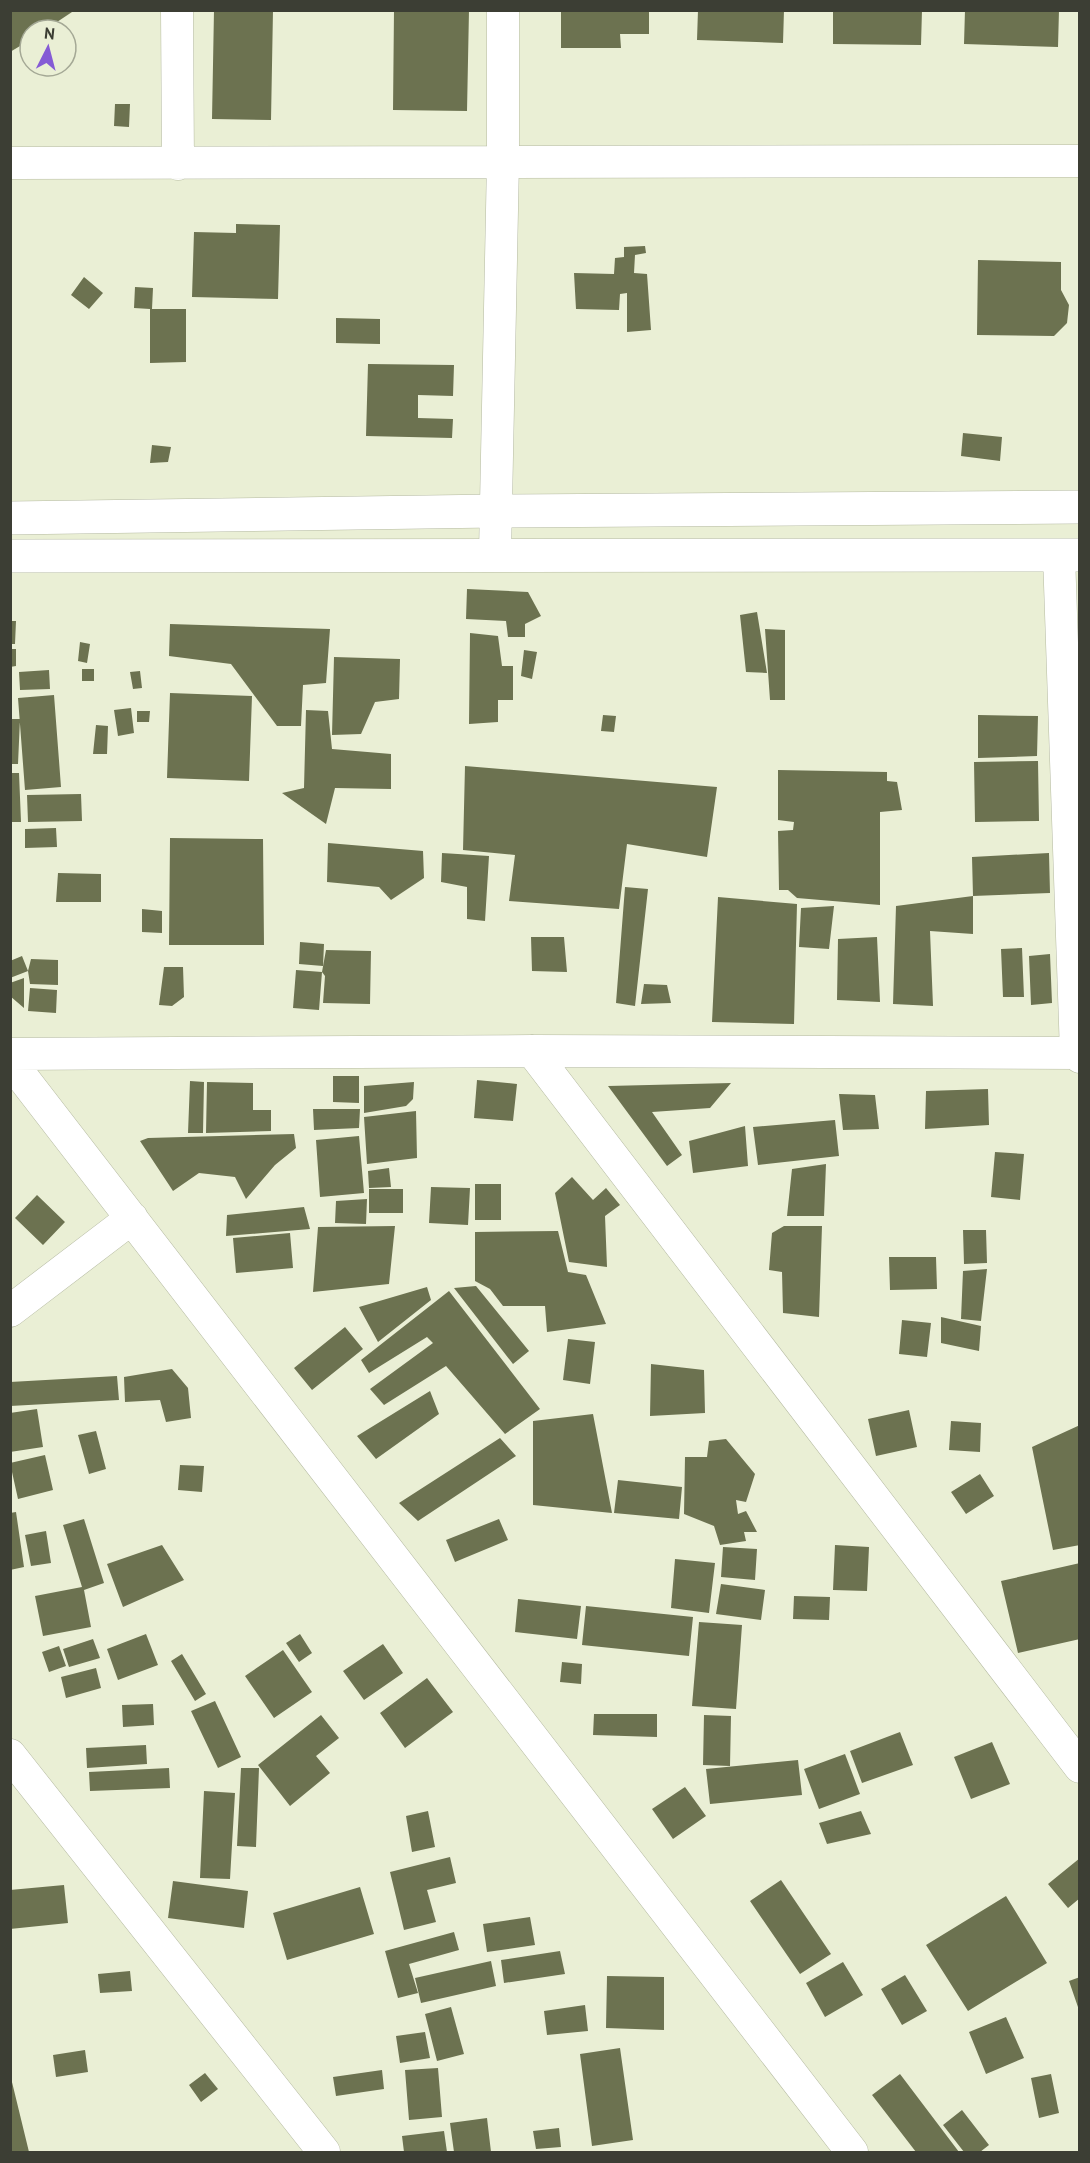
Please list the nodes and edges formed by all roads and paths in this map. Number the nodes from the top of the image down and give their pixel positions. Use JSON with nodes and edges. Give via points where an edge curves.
{"nodes":[{"id":1,"x":177,"y":10,"type":"edge"},
{"id":2,"x":503,"y":10,"type":"edge"},
{"id":3,"x":503,"y":161,"type":"junction"},
{"id":4,"x":1080,"y":161,"type":"edge"},
{"id":5,"x":10,"y":163,"type":"edge"},
{"id":6,"x":178,"y":164,"type":"junction"},
{"id":7,"x":1080,"y":507,"type":"edge"},
{"id":8,"x":495,"y":511,"type":"junction"},
{"id":9,"x":10,"y":518,"type":"edge"},
{"id":10,"x":495,"y":554,"type":"junction"},
{"id":11,"x":1069,"y":555,"type":"edge"},
{"id":12,"x":10,"y":556,"type":"edge"},
{"id":13,"x":532,"y":1051,"type":"junction"},
{"id":14,"x":10,"y":1054,"type":"edge"},
{"id":15,"x":1079,"y":1054,"type":"edge"},
{"id":16,"x":10,"y":1061,"type":"edge"},
{"id":17,"x":132,"y":1218,"type":"junction"},
{"id":18,"x":10,"y":1311,"type":"edge"},
{"id":19,"x":10,"y":1755,"type":"edge"},
{"id":20,"x":1080,"y":1767,"type":"edge"},
{"id":21,"x":324,"y":2152,"type":"edge"},
{"id":22,"x":852,"y":2152,"type":"edge"}],
"edges":[{"from":1,"to":6,"type":"street"},
{"from":2,"to":3,"type":"street"},
{"from":3,"to":4,"type":"street"},
{"from":3,"to":6,"type":"street"},
{"from":3,"to":8,"type":"street"},
{"from":5,"to":6,"type":"street"},
{"from":7,"to":8,"type":"street"},
{"from":8,"to":9,"type":"street"},
{"from":8,"to":10,"type":"street"},
{"from":10,"to":11,"type":"street"},
{"from":10,"to":12,"type":"street"},
{"from":11,"to":15,"type":"street"},
{"from":13,"to":14,"type":"street"},
{"from":13,"to":15,"type":"street"},
{"from":13,"to":20,"type":"street"},
{"from":16,"to":17,"type":"street"},
{"from":17,"to":18,"type":"street"},
{"from":17,"to":22,"type":"street"},
{"from":19,"to":21,"type":"street"}]}
